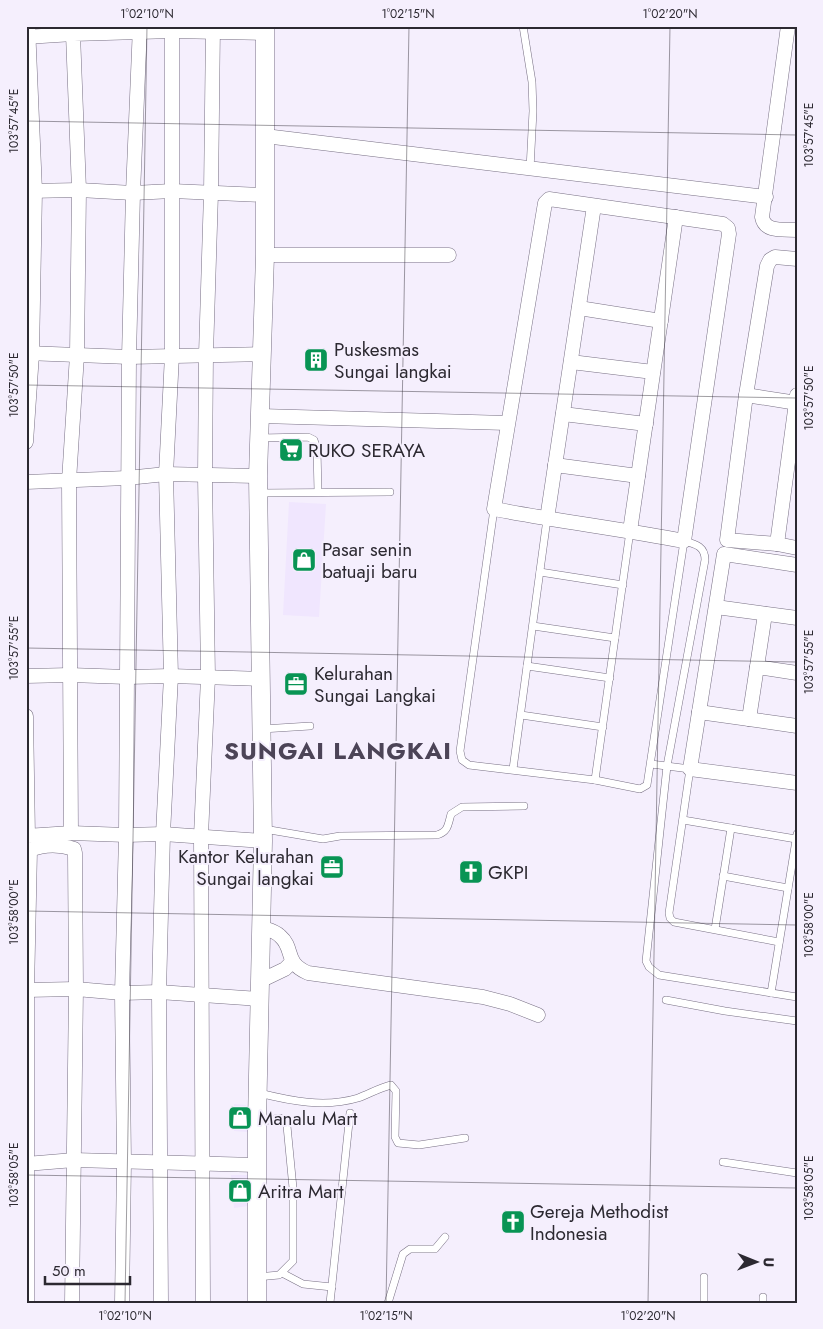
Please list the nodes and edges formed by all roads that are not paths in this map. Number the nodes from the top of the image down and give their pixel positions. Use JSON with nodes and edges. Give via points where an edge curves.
{"nodes":[{"id":1,"x":523,"y":26,"type":"edge"},
{"id":2,"x":788,"y":26,"type":"edge"},
{"id":3,"x":140,"y":29,"type":"edge"},
{"id":4,"x":172,"y":29,"type":"edge"},
{"id":5,"x":73,"y":30,"type":"edge"},
{"id":6,"x":213,"y":30,"type":"edge"},
{"id":7,"x":265,"y":30,"type":"edge"},
{"id":8,"x":27,"y":33,"type":"edge"},
{"id":9,"x":264,"y":136,"type":"junction"},
{"id":10,"x":530,"y":169,"type":"junction"},
{"id":11,"x":79,"y":190,"type":"junction"},
{"id":12,"x":30,"y":191,"type":"edge"},
{"id":13,"x":172,"y":192,"type":"junction"},
{"id":14,"x":211,"y":192,"type":"junction"},
{"id":15,"x":133,"y":193,"type":"junction"},
{"id":16,"x":264,"y":195,"type":"junction"},
{"id":17,"x":766,"y":197,"type":"junction"},
{"id":18,"x":594,"y":206,"type":"junction"},
{"id":19,"x":676,"y":217,"type":"junction"},
{"id":20,"x":797,"y":230,"type":"edge"},
{"id":21,"x":449,"y":254,"type":"dead end"},
{"id":22,"x":265,"y":255,"type":"junction"},
{"id":23,"x":797,"y":259,"type":"edge"},
{"id":24,"x":579,"y":308,"type":"junction"},
{"id":25,"x":661,"y":321,"type":"junction"},
{"id":26,"x":29,"y":354,"type":"edge"},
{"id":27,"x":206,"y":354,"type":"junction"},
{"id":28,"x":262,"y":354,"type":"junction"},
{"id":29,"x":77,"y":355,"type":"junction"},
{"id":30,"x":172,"y":355,"type":"junction"},
{"id":31,"x":129,"y":357,"type":"junction"},
{"id":32,"x":571,"y":362,"type":"junction"},
{"id":33,"x":653,"y":372,"type":"junction"},
{"id":34,"x":746,"y":395,"type":"junction"},
{"id":35,"x":796,"y":400,"type":"edge"},
{"id":36,"x":563,"y":414,"type":"junction"},
{"id":37,"x":261,"y":416,"type":"junction"},
{"id":38,"x":507,"y":423,"type":"junction"},
{"id":39,"x":646,"y":424,"type":"junction"},
{"id":40,"x":260,"y":438,"type":"junction"},
{"id":41,"x":26,"y":442,"type":"edge"},
{"id":42,"x":793,"y":451,"type":"edge"},
{"id":43,"x":555,"y":465,"type":"junction"},
{"id":44,"x":166,"y":474,"type":"junction"},
{"id":45,"x":205,"y":476,"type":"junction"},
{"id":46,"x":638,"y":476,"type":"junction"},
{"id":47,"x":127,"y":478,"type":"junction"},
{"id":48,"x":69,"y":481,"type":"junction"},
{"id":49,"x":26,"y":482,"type":"edge"},
{"id":50,"x":258,"y":484,"type":"junction"},
{"id":51,"x":318,"y":492,"type":"junction"},
{"id":52,"x":390,"y":492,"type":"dead end"},
{"id":53,"x":790,"y":501,"type":"edge"},
{"id":54,"x":494,"y":509,"type":"junction"},
{"id":55,"x":547,"y":519,"type":"junction"},
{"id":56,"x":630,"y":531,"type":"junction"},
{"id":57,"x":684,"y":541,"type":"junction"},
{"id":58,"x":777,"y":544,"type":"junction"},
{"id":59,"x":797,"y":548,"type":"edge"},
{"id":60,"x":797,"y":565,"type":"edge"},
{"id":61,"x":540,"y":572,"type":"junction"},
{"id":62,"x":623,"y":585,"type":"junction"},
{"id":63,"x":716,"y":608,"type":"junction"},
{"id":64,"x":765,"y":614,"type":"junction"},
{"id":65,"x":797,"y":618,"type":"edge"},
{"id":66,"x":533,"y":626,"type":"junction"},
{"id":67,"x":615,"y":638,"type":"junction"},
{"id":68,"x":527,"y":666,"type":"junction"},
{"id":69,"x":757,"y":667,"type":"junction"},
{"id":70,"x":797,"y":673,"type":"edge"},
{"id":71,"x":70,"y":675,"type":"junction"},
{"id":72,"x":26,"y":676,"type":"edge"},
{"id":73,"x":171,"y":676,"type":"junction"},
{"id":74,"x":208,"y":676,"type":"junction"},
{"id":75,"x":127,"y":677,"type":"junction"},
{"id":76,"x":610,"y":678,"type":"junction"},
{"id":77,"x":262,"y":679,"type":"junction"},
{"id":78,"x":700,"y":712,"type":"junction"},
{"id":79,"x":521,"y":715,"type":"junction"},
{"id":80,"x":26,"y":716,"type":"edge"},
{"id":81,"x":749,"y":719,"type":"junction"},
{"id":82,"x":310,"y":726,"type":"dead end"},
{"id":83,"x":797,"y":726,"type":"edge"},
{"id":84,"x":603,"y":727,"type":"junction"},
{"id":85,"x":262,"y":729,"type":"junction"},
{"id":86,"x":651,"y":764,"type":"junction"},
{"id":87,"x":667,"y":766,"type":"junction"},
{"id":88,"x":514,"y":769,"type":"junction"},
{"id":89,"x":690,"y":769,"type":"junction"},
{"id":90,"x":595,"y":780,"type":"junction"},
{"id":91,"x":797,"y":783,"type":"edge"},
{"id":92,"x":524,"y":806,"type":"dead end"},
{"id":93,"x":683,"y":820,"type":"junction"},
{"id":94,"x":731,"y":828,"type":"junction"},
{"id":95,"x":71,"y":833,"type":"junction"},
{"id":96,"x":163,"y":834,"type":"junction"},
{"id":97,"x":126,"y":835,"type":"junction"},
{"id":98,"x":263,"y":835,"type":"junction"},
{"id":99,"x":27,"y":836,"type":"edge"},
{"id":100,"x":201,"y":836,"type":"junction"},
{"id":101,"x":796,"y":837,"type":"edge"},
{"id":102,"x":723,"y":876,"type":"junction"},
{"id":103,"x":788,"y":888,"type":"junction"},
{"id":104,"x":262,"y":928,"type":"junction"},
{"id":105,"x":715,"y":930,"type":"junction"},
{"id":106,"x":780,"y":942,"type":"junction"},
{"id":107,"x":292,"y":962,"type":"junction"},
{"id":108,"x":260,"y":981,"type":"junction"},
{"id":109,"x":76,"y":989,"type":"junction"},
{"id":110,"x":26,"y":990,"type":"edge"},
{"id":111,"x":159,"y":992,"type":"junction"},
{"id":112,"x":122,"y":993,"type":"junction"},
{"id":113,"x":771,"y":993,"type":"junction"},
{"id":114,"x":201,"y":994,"type":"junction"},
{"id":115,"x":797,"y":997,"type":"edge"},
{"id":116,"x":260,"y":999,"type":"junction"},
{"id":117,"x":666,"y":1000,"type":"dead end"},
{"id":118,"x":538,"y":1015,"type":"dead end"},
{"id":119,"x":797,"y":1021,"type":"edge"},
{"id":120,"x":259,"y":1093,"type":"junction"},
{"id":121,"x":350,"y":1113,"type":"dead end"},
{"id":122,"x":257,"y":1122,"type":"junction"},
{"id":123,"x":465,"y":1138,"type":"dead end"},
{"id":124,"x":74,"y":1160,"type":"junction"},
{"id":125,"x":124,"y":1162,"type":"junction"},
{"id":126,"x":160,"y":1162,"type":"junction"},
{"id":127,"x":723,"y":1162,"type":"dead end"},
{"id":128,"x":27,"y":1164,"type":"edge"},
{"id":129,"x":202,"y":1164,"type":"junction"},
{"id":130,"x":258,"y":1165,"type":"junction"},
{"id":131,"x":797,"y":1173,"type":"edge"},
{"id":132,"x":445,"y":1237,"type":"dead end"},
{"id":133,"x":282,"y":1273,"type":"junction"},
{"id":134,"x":256,"y":1277,"type":"junction"},
{"id":135,"x":704,"y":1277,"type":"dead end"},
{"id":136,"x":332,"y":1287,"type":"junction"},
{"id":137,"x":27,"y":1303,"type":"edge"},
{"id":138,"x":72,"y":1303,"type":"edge"},
{"id":139,"x":122,"y":1303,"type":"edge"},
{"id":140,"x":161,"y":1303,"type":"edge"},
{"id":141,"x":203,"y":1303,"type":"edge"},
{"id":142,"x":257,"y":1303,"type":"edge"},
{"id":143,"x":330,"y":1303,"type":"edge"},
{"id":144,"x":388,"y":1303,"type":"edge"},
{"id":145,"x":704,"y":1303,"type":"edge"}],
"edges":[{"from":1,"to":10,"type":"lane","via":[[532,82]]},
{"from":2,"to":17,"type":"street"},
{"from":3,"to":4,"type":"street"},
{"from":3,"to":5,"type":"street"},
{"from":3,"to":15,"type":"street"},
{"from":4,"to":6,"type":"street"},
{"from":4,"to":13,"type":"street"},
{"from":5,"to":8,"type":"street"},
{"from":5,"to":11,"type":"street"},
{"from":6,"to":7,"type":"street"},
{"from":6,"to":14,"type":"street"},
{"from":7,"to":9,"type":"street"},
{"from":8,"to":12,"type":"street"},
{"from":9,"to":10,"type":"street"},
{"from":9,"to":16,"type":"street"},
{"from":10,"to":17,"type":"street"},
{"from":11,"to":12,"type":"street"},
{"from":11,"to":15,"type":"street"},
{"from":11,"to":29,"type":"street"},
{"from":12,"to":26,"type":"street"},
{"from":13,"to":14,"type":"street"},
{"from":13,"to":15,"type":"street"},
{"from":13,"to":30,"type":"street"},
{"from":14,"to":16,"type":"street"},
{"from":14,"to":27,"type":"street"},
{"from":15,"to":31,"type":"street"},
{"from":16,"to":22,"type":"street"},
{"from":17,"to":20,"type":"street","via":[[762,218],[766,227]]},
{"from":18,"to":19,"type":"street"},
{"from":18,"to":24,"type":"street"},
{"from":18,"to":38,"type":"street","via":[[549,199],[545,202]]},
{"from":19,"to":25,"type":"street"},
{"from":19,"to":57,"type":"street","via":[[723,224],[729,234]]},
{"from":21,"to":22,"type":"street"},
{"from":22,"to":28,"type":"street"},
{"from":23,"to":34,"type":"street","via":[[775,257],[768,262]]},
{"from":24,"to":25,"type":"street"},
{"from":24,"to":32,"type":"street"},
{"from":25,"to":33,"type":"street"},
{"from":26,"to":29,"type":"street"},
{"from":26,"to":41,"type":"street"},
{"from":27,"to":28,"type":"street"},
{"from":27,"to":30,"type":"street"},
{"from":27,"to":45,"type":"street"},
{"from":28,"to":37,"type":"street"},
{"from":29,"to":31,"type":"street"},
{"from":29,"to":48,"type":"street"},
{"from":30,"to":31,"type":"street"},
{"from":30,"to":44,"type":"street"},
{"from":31,"to":47,"type":"street"},
{"from":32,"to":33,"type":"street"},
{"from":32,"to":36,"type":"street"},
{"from":33,"to":39,"type":"street"},
{"from":34,"to":35,"type":"street"},
{"from":34,"to":58,"type":"street","via":[[727,540]]},
{"from":35,"to":42,"type":"street"},
{"from":36,"to":39,"type":"street"},
{"from":36,"to":43,"type":"street"},
{"from":37,"to":38,"type":"street"},
{"from":37,"to":40,"type":"street"},
{"from":38,"to":54,"type":"street"},
{"from":39,"to":46,"type":"street"},
{"from":40,"to":50,"type":"street"},
{"from":40,"to":51,"type":"lane","via":[[314,440]]},
{"from":42,"to":53,"type":"street"},
{"from":43,"to":46,"type":"street"},
{"from":43,"to":55,"type":"street"},
{"from":44,"to":45,"type":"street"},
{"from":44,"to":47,"type":"street"},
{"from":44,"to":73,"type":"street"},
{"from":45,"to":50,"type":"street"},
{"from":45,"to":74,"type":"street"},
{"from":46,"to":56,"type":"street"},
{"from":47,"to":48,"type":"street"},
{"from":47,"to":75,"type":"street"},
{"from":48,"to":49,"type":"street"},
{"from":48,"to":71,"type":"street"},
{"from":50,"to":51,"type":"lane"},
{"from":50,"to":77,"type":"street"},
{"from":51,"to":52,"type":"lane"},
{"from":53,"to":58,"type":"street"},
{"from":54,"to":55,"type":"street"},
{"from":54,"to":88,"type":"lane","via":[[460,756],[468,765]]},
{"from":55,"to":56,"type":"street"},
{"from":55,"to":61,"type":"lane"},
{"from":56,"to":57,"type":"street"},
{"from":56,"to":62,"type":"lane"},
{"from":57,"to":86,"type":"lane"},
{"from":57,"to":87,"type":"lane","via":[[700,546],[705,555]]},
{"from":58,"to":59,"type":"street"},
{"from":60,"to":63,"type":"street","via":[[724,554]]},
{"from":61,"to":62,"type":"lane"},
{"from":61,"to":66,"type":"lane"},
{"from":62,"to":67,"type":"lane"},
{"from":63,"to":64,"type":"street"},
{"from":63,"to":78,"type":"street"},
{"from":64,"to":65,"type":"street"},
{"from":64,"to":69,"type":"street"},
{"from":66,"to":67,"type":"lane"},
{"from":66,"to":68,"type":"lane"},
{"from":67,"to":76,"type":"lane"},
{"from":68,"to":76,"type":"lane"},
{"from":68,"to":79,"type":"lane"},
{"from":69,"to":70,"type":"street"},
{"from":69,"to":81,"type":"street"},
{"from":71,"to":72,"type":"street"},
{"from":71,"to":75,"type":"street"},
{"from":71,"to":95,"type":"street"},
{"from":73,"to":74,"type":"street"},
{"from":73,"to":75,"type":"street"},
{"from":73,"to":96,"type":"street"},
{"from":74,"to":77,"type":"street"},
{"from":74,"to":100,"type":"street"},
{"from":75,"to":97,"type":"street"},
{"from":76,"to":84,"type":"lane"},
{"from":77,"to":85,"type":"street"},
{"from":78,"to":81,"type":"street"},
{"from":78,"to":89,"type":"street"},
{"from":79,"to":84,"type":"lane"},
{"from":79,"to":88,"type":"lane"},
{"from":80,"to":99,"type":"street"},
{"from":81,"to":83,"type":"street"},
{"from":82,"to":85,"type":"lane"},
{"from":84,"to":90,"type":"lane"},
{"from":85,"to":98,"type":"street"},
{"from":86,"to":87,"type":"lane"},
{"from":86,"to":90,"type":"lane","via":[[648,782],[642,789]]},
{"from":87,"to":89,"type":"lane"},
{"from":87,"to":113,"type":"lane","via":[[646,961],[659,974]]},
{"from":88,"to":90,"type":"lane"},
{"from":89,"to":91,"type":"street"},
{"from":89,"to":93,"type":"lane"},
{"from":92,"to":98,"type":"lane","via":[[462,807],[451,814],[448,828],[437,835],[323,839]]},
{"from":93,"to":94,"type":"lane"},
{"from":93,"to":105,"type":"lane","via":[[670,918],[674,922]]},
{"from":94,"to":101,"type":"lane"},
{"from":94,"to":102,"type":"lane"},
{"from":95,"to":97,"type":"street"},
{"from":95,"to":99,"type":"street"},
{"from":96,"to":97,"type":"street"},
{"from":96,"to":100,"type":"street"},
{"from":96,"to":111,"type":"street"},
{"from":97,"to":112,"type":"street"},
{"from":98,"to":100,"type":"street"},
{"from":98,"to":104,"type":"street"},
{"from":100,"to":114,"type":"street"},
{"from":101,"to":103,"type":"lane"},
{"from":102,"to":103,"type":"lane"},
{"from":102,"to":105,"type":"lane"},
{"from":103,"to":106,"type":"lane"},
{"from":104,"to":107,"type":"street","via":[[274,931],[282,938]]},
{"from":104,"to":108,"type":"street"},
{"from":105,"to":106,"type":"lane"},
{"from":106,"to":113,"type":"lane"},
{"from":107,"to":108,"type":"street"},
{"from":107,"to":118,"type":"street","via":[[308,973],[483,998]]},
{"from":108,"to":116,"type":"street"},
{"from":109,"to":110,"type":"street"},
{"from":109,"to":110,"type":"street","via":[[75,853],[74,849],[60,845],[30,850]]},
{"from":109,"to":112,"type":"street"},
{"from":109,"to":124,"type":"street"},
{"from":110,"to":128,"type":"street"},
{"from":111,"to":112,"type":"street"},
{"from":111,"to":114,"type":"street"},
{"from":111,"to":126,"type":"street"},
{"from":112,"to":125,"type":"street"},
{"from":113,"to":115,"type":"lane"},
{"from":114,"to":116,"type":"street"},
{"from":114,"to":129,"type":"street"},
{"from":116,"to":120,"type":"street"},
{"from":117,"to":119,"type":"lane"},
{"from":120,"to":122,"type":"street"},
{"from":120,"to":123,"type":"lane","via":[[308,1103],[328,1102],[358,1098],[391,1085],[396,1091],[395,1137],[398,1143],[419,1145]]},
{"from":121,"to":136,"type":"lane"},
{"from":122,"to":130,"type":"street"},
{"from":122,"to":133,"type":"lane","via":[[280,1118],[287,1126],[293,1188],[293,1261]]},
{"from":124,"to":125,"type":"street"},
{"from":124,"to":128,"type":"street"},
{"from":124,"to":138,"type":"street"},
{"from":125,"to":126,"type":"street"},
{"from":125,"to":139,"type":"street"},
{"from":126,"to":129,"type":"street"},
{"from":126,"to":140,"type":"street"},
{"from":127,"to":131,"type":"lane"},
{"from":128,"to":137,"type":"street"},
{"from":129,"to":130,"type":"street"},
{"from":129,"to":141,"type":"street"},
{"from":130,"to":134,"type":"street"},
{"from":132,"to":144,"type":"lane","via":[[435,1249],[410,1250],[403,1254]]},
{"from":133,"to":134,"type":"lane"},
{"from":133,"to":136,"type":"lane","via":[[303,1284]]},
{"from":134,"to":142,"type":"street"},
{"from":135,"to":145,"type":"lane"},
{"from":136,"to":143,"type":"lane"}]}
